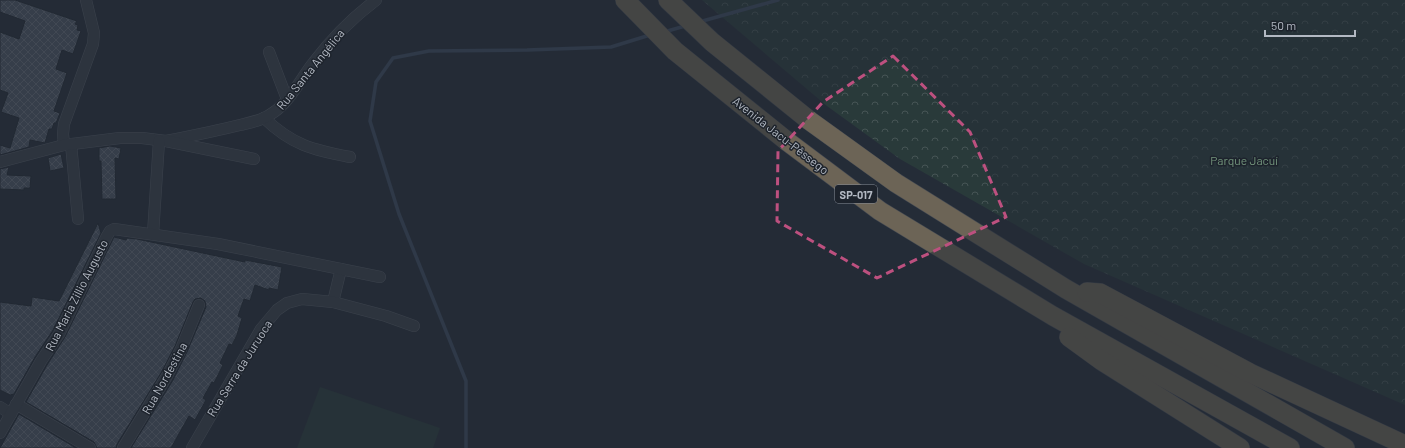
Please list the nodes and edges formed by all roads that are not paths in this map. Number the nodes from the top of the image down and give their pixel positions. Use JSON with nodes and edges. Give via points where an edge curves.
{"nodes":[{"id":1,"x":86,"y":0,"type":"edge"},
{"id":2,"x":376,"y":0,"type":"edge"},
{"id":3,"x":669,"y":1,"type":"edge"},
{"id":4,"x":630,"y":6,"type":"edge"},
{"id":5,"x":269,"y":52,"type":"dead end"},
{"id":6,"x":287,"y":99,"type":"junction"},
{"id":7,"x":264,"y":118,"type":"junction"},
{"id":8,"x":162,"y":141,"type":"junction"},
{"id":9,"x":68,"y":144,"type":"junction"},
{"id":10,"x":350,"y":157,"type":"dead end"},
{"id":11,"x":254,"y":159,"type":"dead end"},
{"id":12,"x":0,"y":162,"type":"edge"},
{"id":13,"x":78,"y":219,"type":"dead end"},
{"id":14,"x":153,"y":234,"type":"junction"},
{"id":15,"x":341,"y":269,"type":"junction"},
{"id":16,"x":380,"y":277,"type":"dead end"},
{"id":17,"x":1066,"y":289,"type":"junction"},
{"id":18,"x":333,"y":302,"type":"junction"},
{"id":19,"x":198,"y":305,"type":"dead end"},
{"id":20,"x":1052,"y":316,"type":"junction"},
{"id":21,"x":414,"y":326,"type":"dead end"},
{"id":22,"x":0,"y":407,"type":"edge"},
{"id":23,"x":14,"y":409,"type":"junction"},
{"id":24,"x":0,"y":433,"type":"edge"},
{"id":25,"x":1405,"y":445,"type":"edge"},
{"id":26,"x":90,"y":448,"type":"edge"},
{"id":27,"x":123,"y":448,"type":"edge"},
{"id":28,"x":192,"y":448,"type":"edge"},
{"id":29,"x":1240,"y":448,"type":"edge"},
{"id":30,"x":1290,"y":448,"type":"edge"},
{"id":31,"x":1345,"y":448,"type":"edge"}],
"edges":[{"from":1,"to":9,"type":"street","via":[[94,33],[93,44],[64,124],[62,134]]},
{"from":2,"to":6,"type":"street","name":"Rua Santa Angélica","via":[[355,16],[332,40]]},
{"from":3,"to":17,"type":"highway","number":"SP-017","via":[[712,42],[810,121],[896,183]]},
{"from":4,"to":20,"type":"highway","name":"Avenida Jacu-Pêssego","number":"SP-017","via":[[675,51],[788,142],[880,211]]},
{"from":5,"to":6,"type":"street"},
{"from":6,"to":7,"type":"street","name":"Rua Santa Angélica","via":[[275,112]]},
{"from":7,"to":8,"type":"street","name":"Rua Santa Angélica"},
{"from":7,"to":10,"type":"street","via":[[277,130],[300,144]]},
{"from":8,"to":9,"type":"street","via":[[120,138]]},
{"from":8,"to":11,"type":"street"},
{"from":8,"to":14,"type":"street"},
{"from":9,"to":12,"type":"street"},
{"from":9,"to":13,"type":"street"},
{"from":14,"to":15,"type":"street","name":"Rua Maria Zillio Augusto","via":[[218,244]]},
{"from":14,"to":23,"type":"street","name":"Rua Maria Zillio Augusto","via":[[119,229],[110,231],[59,334]]},
{"from":15,"to":16,"type":"street","name":"Rua Maria Zillio Augusto"},
{"from":15,"to":18,"type":"street"},
{"from":17,"to":25,"type":"highway","via":[[1100,294],[1250,373]]},
{"from":17,"to":31,"type":"highway"},
{"from":18,"to":21,"type":"street","name":"Rua Serra da Juruoca"},
{"from":18,"to":28,"type":"street","name":"Rua Serra da Juruoca","via":[[302,299],[287,303],[277,310],[260,329]]},
{"from":19,"to":27,"type":"street","name":"Rua Nordestina","via":[[181,349],[167,376]]},
{"from":20,"to":29,"type":"highway","via":[[1067,336],[1102,361]]},
{"from":20,"to":30,"type":"highway","name":"Avenida Jacu-Pêssego"},
{"from":22,"to":23,"type":"street"},
{"from":23,"to":24,"type":"street","name":"Rua Maria Zillio Augusto"},
{"from":23,"to":26,"type":"street"}]}
